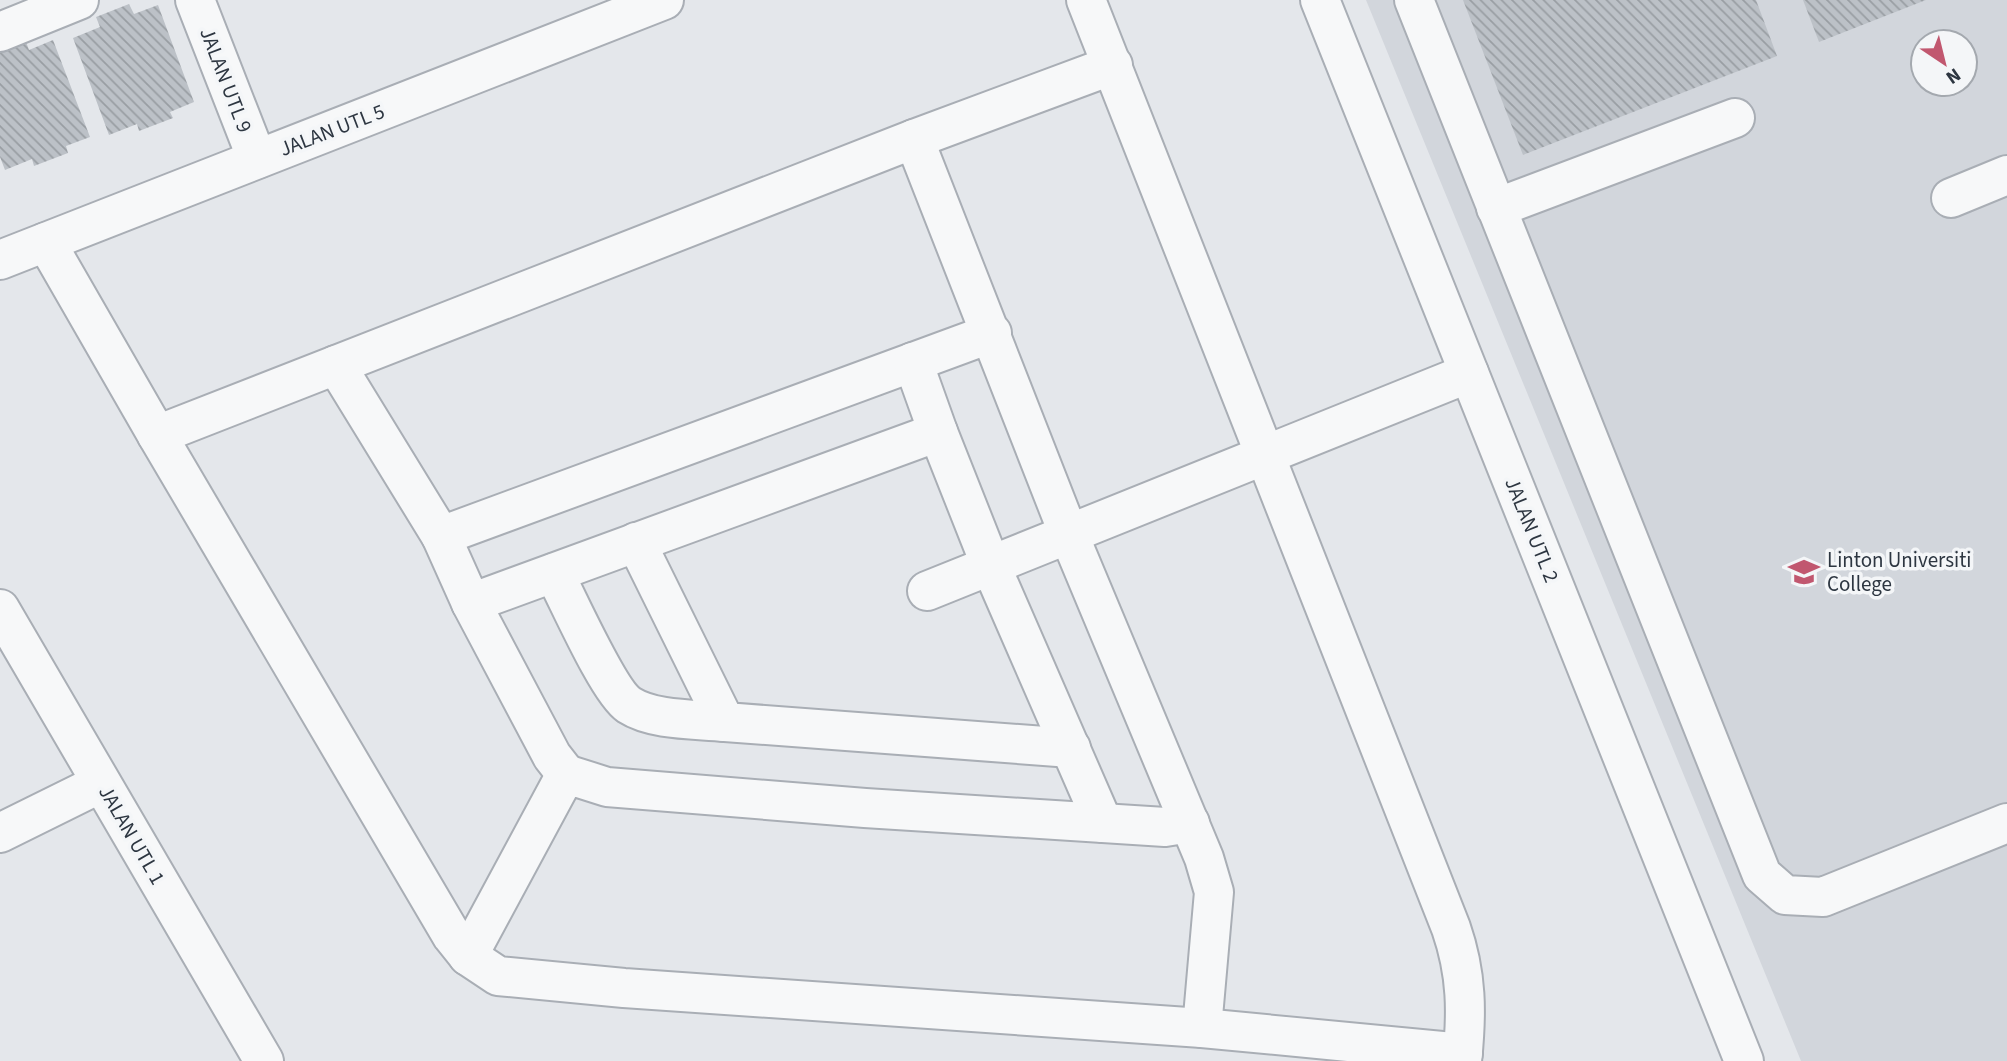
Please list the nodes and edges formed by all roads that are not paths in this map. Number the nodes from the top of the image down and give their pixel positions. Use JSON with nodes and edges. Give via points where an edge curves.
{"nodes":[{"id":1,"x":79,"y":0,"type":"edge"},
{"id":2,"x":195,"y":0,"type":"edge"},
{"id":3,"x":664,"y":0,"type":"edge"},
{"id":4,"x":1086,"y":0,"type":"edge"},
{"id":5,"x":1320,"y":0,"type":"edge"},
{"id":6,"x":1414,"y":0,"type":"edge"},
{"id":7,"x":0,"y":32,"type":"edge"},
{"id":8,"x":1113,"y":65,"type":"junction"},
{"id":9,"x":1735,"y":118,"type":"dead end"},
{"id":10,"x":914,"y":139,"type":"junction"},
{"id":11,"x":257,"y":159,"type":"junction"},
{"id":12,"x":2007,"y":175,"type":"edge"},
{"id":13,"x":1951,"y":198,"type":"dead end"},
{"id":14,"x":1496,"y":208,"type":"junction"},
{"id":15,"x":47,"y":242,"type":"junction"},
{"id":16,"x":0,"y":260,"type":"edge"},
{"id":17,"x":992,"y":333,"type":"junction"},
{"id":18,"x":913,"y":362,"type":"junction"},
{"id":19,"x":336,"y":365,"type":"junction"},
{"id":20,"x":1469,"y":373,"type":"junction"},
{"id":21,"x":938,"y":432,"type":"junction"},
{"id":22,"x":157,"y":435,"type":"junction"},
{"id":23,"x":1264,"y":457,"type":"junction"},
{"id":24,"x":441,"y":536,"type":"junction"},
{"id":25,"x":1069,"y":536,"type":"junction"},
{"id":26,"x":635,"y":542,"type":"junction"},
{"id":27,"x":992,"y":566,"type":"junction"},
{"id":28,"x":554,"y":573,"type":"junction"},
{"id":29,"x":926,"y":591,"type":"dead end"},
{"id":30,"x":471,"y":603,"type":"junction"},
{"id":31,"x":0,"y":610,"type":"edge"},
{"id":32,"x":725,"y":722,"type":"junction"},
{"id":33,"x":1072,"y":748,"type":"junction"},
{"id":34,"x":566,"y":774,"type":"junction"},
{"id":35,"x":101,"y":783,"type":"junction"},
{"id":36,"x":1103,"y":823,"type":"junction"},
{"id":37,"x":1190,"y":823,"type":"junction"},
{"id":38,"x":2007,"y":823,"type":"edge"},
{"id":39,"x":0,"y":833,"type":"edge"},
{"id":40,"x":468,"y":956,"type":"junction"},
{"id":41,"x":1202,"y":1028,"type":"junction"},
{"id":42,"x":1462,"y":1057,"type":"edge"},
{"id":43,"x":264,"y":1061,"type":"edge"},
{"id":44,"x":1744,"y":1061,"type":"edge"}],
"edges":[{"from":1,"to":7,"type":"street"},
{"from":2,"to":11,"type":"street","name":"JALAN UTL 9"},
{"from":3,"to":11,"type":"street","name":"JALAN UTL 5"},
{"from":4,"to":8,"type":"street"},
{"from":5,"to":20,"type":"street","name":"JALAN UTL 2"},
{"from":6,"to":14,"type":"street"},
{"from":8,"to":10,"type":"street"},
{"from":8,"to":23,"type":"street"},
{"from":9,"to":14,"type":"street"},
{"from":10,"to":17,"type":"street"},
{"from":10,"to":19,"type":"street"},
{"from":11,"to":15,"type":"street","name":"JALAN UTL 5"},
{"from":12,"to":13,"type":"street"},
{"from":14,"to":38,"type":"street","via":[[1762,875],[1785,895],[1823,897]]},
{"from":15,"to":16,"type":"street","name":"JALAN UTL 5"},
{"from":15,"to":22,"type":"street"},
{"from":17,"to":18,"type":"street"},
{"from":17,"to":25,"type":"street"},
{"from":18,"to":21,"type":"street"},
{"from":18,"to":24,"type":"street"},
{"from":19,"to":22,"type":"street"},
{"from":19,"to":24,"type":"street"},
{"from":20,"to":23,"type":"street"},
{"from":20,"to":44,"type":"street","name":"JALAN UTL 2"},
{"from":21,"to":26,"type":"street"},
{"from":21,"to":27,"type":"street"},
{"from":22,"to":40,"type":"street"},
{"from":23,"to":25,"type":"street"},
{"from":23,"to":42,"type":"street","via":[[1463,962],[1467,994]]},
{"from":24,"to":30,"type":"street"},
{"from":25,"to":27,"type":"street"},
{"from":25,"to":37,"type":"street"},
{"from":26,"to":28,"type":"street"},
{"from":26,"to":32,"type":"street"},
{"from":27,"to":29,"type":"street"},
{"from":27,"to":33,"type":"street"},
{"from":28,"to":30,"type":"street"},
{"from":28,"to":32,"type":"street","via":[[610,680],[628,704],[651,714]]},
{"from":30,"to":34,"type":"street"},
{"from":31,"to":35,"type":"street","name":"JALAN UTL 1"},
{"from":32,"to":33,"type":"street"},
{"from":33,"to":36,"type":"street"},
{"from":34,"to":36,"type":"street","via":[[620,788]]},
{"from":34,"to":40,"type":"street"},
{"from":35,"to":39,"type":"street"},
{"from":35,"to":43,"type":"street","name":"JALAN UTL 1"},
{"from":36,"to":37,"type":"street","via":[[1165,827]]},
{"from":37,"to":41,"type":"street","via":[[1214,892]]},
{"from":40,"to":41,"type":"street","via":[[498,976]]},
{"from":41,"to":42,"type":"street"}]}
